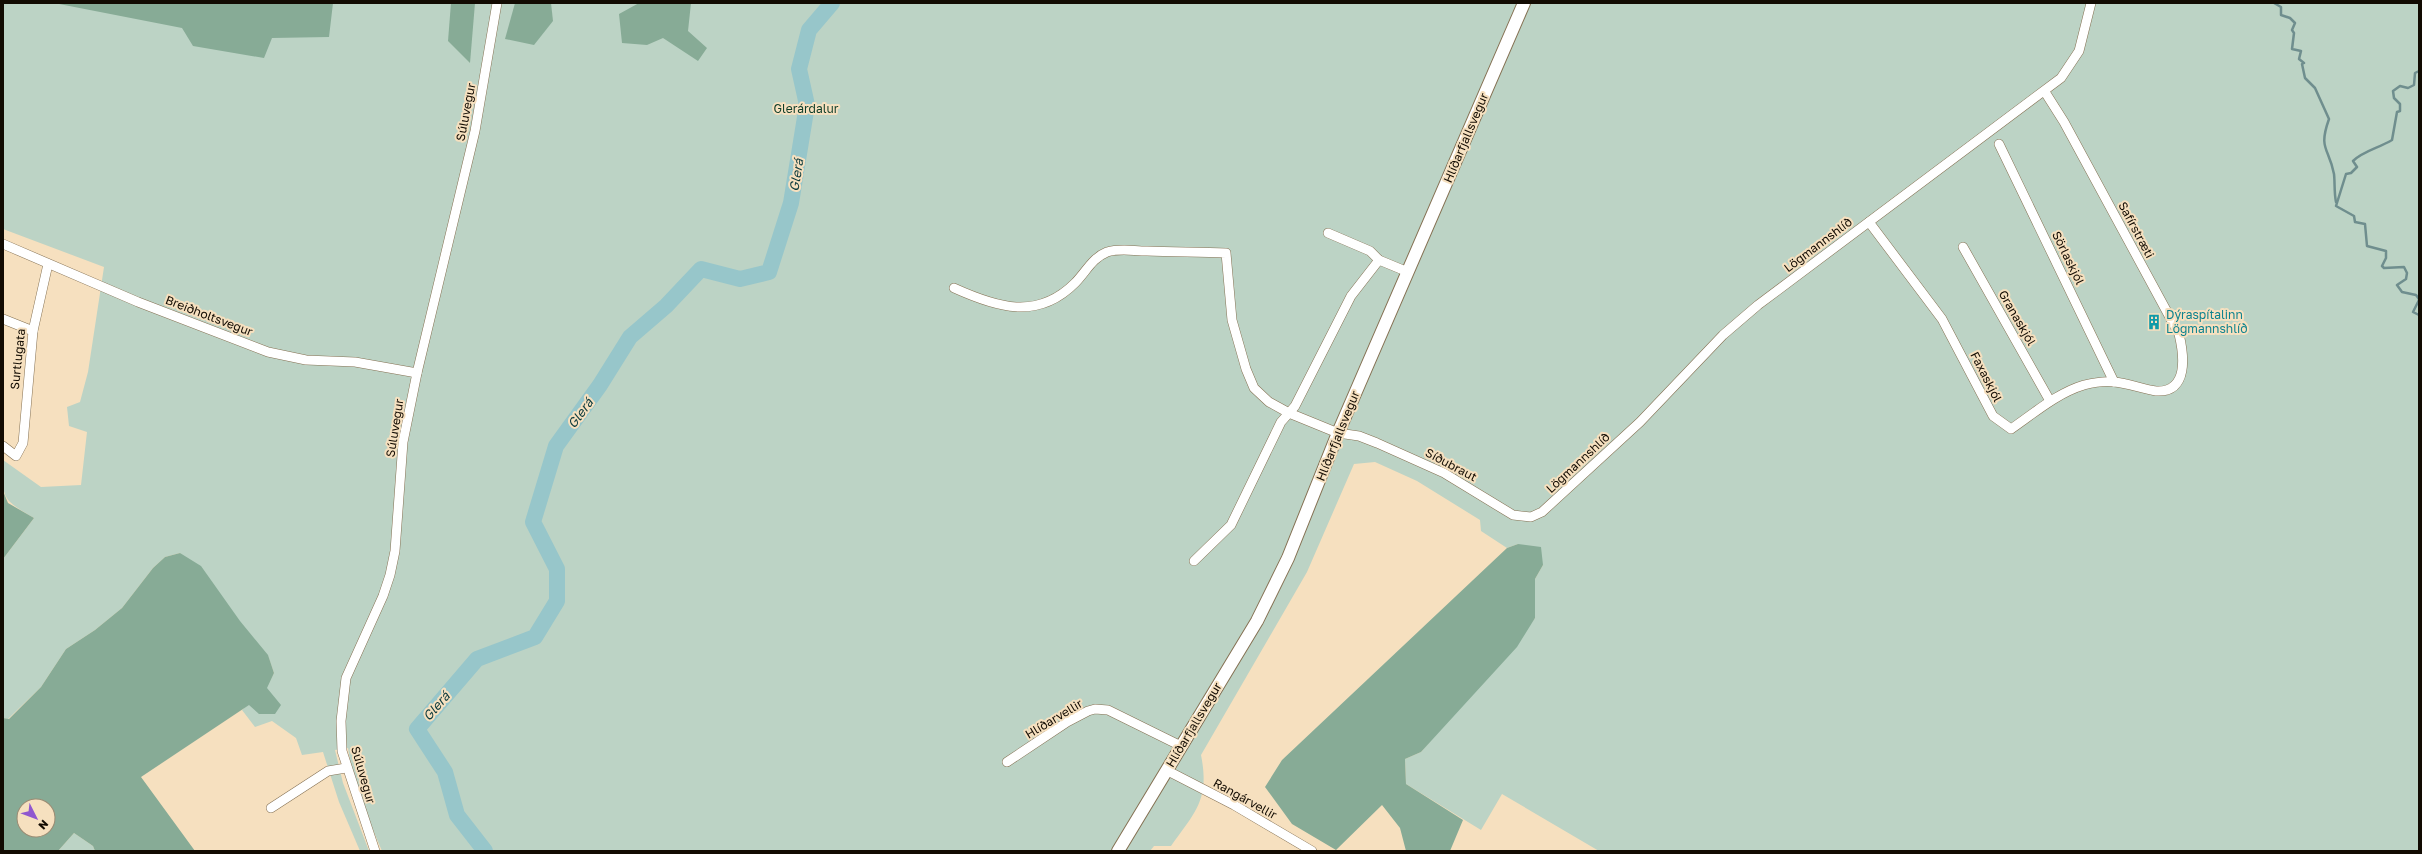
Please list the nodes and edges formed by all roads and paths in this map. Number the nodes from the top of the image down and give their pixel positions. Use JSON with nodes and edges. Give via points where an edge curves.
{"nodes":[{"id":1,"x":497,"y":3,"type":"edge"},
{"id":2,"x":1524,"y":3,"type":"edge"},
{"id":3,"x":2091,"y":3,"type":"edge"},
{"id":4,"x":2045,"y":92,"type":"junction"},
{"id":5,"x":1999,"y":144,"type":"dead end"},
{"id":6,"x":1869,"y":222,"type":"junction"},
{"id":7,"x":1328,"y":233,"type":"dead end"},
{"id":8,"x":3,"y":244,"type":"edge"},
{"id":9,"x":1963,"y":247,"type":"dead end"},
{"id":10,"x":1379,"y":260,"type":"junction"},
{"id":11,"x":48,"y":264,"type":"junction"},
{"id":12,"x":1408,"y":272,"type":"junction"},
{"id":13,"x":954,"y":288,"type":"dead end"},
{"id":14,"x":3,"y":318,"type":"edge"},
{"id":15,"x":33,"y":331,"type":"junction"},
{"id":16,"x":417,"y":373,"type":"junction"},
{"id":17,"x":2114,"y":382,"type":"junction"},
{"id":18,"x":2176,"y":385,"type":"joint"},
{"id":19,"x":2050,"y":401,"type":"junction"},
{"id":20,"x":1289,"y":413,"type":"junction"},
{"id":21,"x":1338,"y":433,"type":"junction"},
{"id":22,"x":3,"y":446,"type":"edge"},
{"id":23,"x":1547,"y":507,"type":"joint"},
{"id":24,"x":1194,"y":561,"type":"dead end"},
{"id":25,"x":1181,"y":746,"type":"junction"},
{"id":26,"x":1008,"y":762,"type":"dead end"},
{"id":27,"x":346,"y":768,"type":"junction"},
{"id":28,"x":1166,"y":770,"type":"junction"},
{"id":29,"x":271,"y":808,"type":"dead end"},
{"id":30,"x":375,"y":851,"type":"edge"},
{"id":31,"x":1118,"y":851,"type":"edge"},
{"id":32,"x":1312,"y":851,"type":"edge"}],
"edges":[{"from":1,"to":16,"type":"street","name":"Súluvegur","via":[[475,131]]},
{"from":2,"to":12,"type":"main road","name":"Hlíðarfjallsvegur"},
{"from":3,"to":4,"type":"street","name":"Lögmannshlíð","via":[[2079,51],[2061,78]]},
{"from":4,"to":6,"type":"street","name":"Lögmannshlíð"},
{"from":4,"to":18,"type":"street","name":"Safírstræti","via":[[2064,122],[2179,334],[2184,362]]},
{"from":5,"to":17,"type":"street","name":"Sörlaskjól"},
{"from":6,"to":19,"type":"street","name":"Faxaskjól","via":[[1942,319],[1993,416],[2011,430]]},
{"from":6,"to":23,"type":"street","name":"Lögmannshlíð","via":[[1758,305],[1723,335],[1640,422]]},
{"from":7,"to":10,"type":"street","via":[[1370,251]]},
{"from":8,"to":11,"type":"street","name":"Breiðholtsvegur"},
{"from":9,"to":19,"type":"street","name":"Granaskjól"},
{"from":10,"to":12,"type":"street"},
{"from":10,"to":20,"type":"street","via":[[1351,296],[1295,406]]},
{"from":11,"to":15,"type":"street","name":"Surtlugata"},
{"from":11,"to":16,"type":"street","name":"Breiðholtsvegur","via":[[268,352],[306,360],[355,362]]},
{"from":12,"to":21,"type":"main road","name":"Hlíðarfjallsvegur"},
{"from":13,"to":20,"type":"street","name":"Síðubraut","via":[[994,305],[1027,307],[1050,300],[1066,291],[1094,260],[1112,251],[1226,253],[1232,320],[1246,369],[1254,388],[1269,402]]},
{"from":14,"to":15,"type":"street"},
{"from":15,"to":22,"type":"street","name":"Surtlugata","via":[[23,443],[16,456]]},
{"from":16,"to":27,"type":"street","name":"Súluvegur","via":[[403,442],[395,551],[390,574],[383,596],[346,678],[341,721],[342,751]]},
{"from":17,"to":18,"type":"street","name":"Faxaskjól","via":[[2157,391],[2167,390]]},
{"from":17,"to":19,"type":"street","name":"Faxaskjól","via":[[2084,385]]},
{"from":20,"to":21,"type":"street","name":"Síðubraut"},
{"from":20,"to":24,"type":"street","via":[[1281,422],[1231,525]]},
{"from":21,"to":23,"type":"street","name":"Síðubraut","via":[[1371,440],[1444,473],[1513,515],[1531,517]]},
{"from":21,"to":25,"type":"main road","name":"Hlíðarfjallsvegur","via":[[1274,588],[1257,621]]},
{"from":25,"to":26,"type":"street","name":"Hlíðarvellir","via":[[1108,710],[1094,708]]},
{"from":25,"to":28,"type":"main road","name":"Hlíðarfjallsvegur"},
{"from":27,"to":29,"type":"street","via":[[328,771]]},
{"from":27,"to":30,"type":"street","name":"Súluvegur"},
{"from":28,"to":31,"type":"main road","name":"Hlíðarfjallsvegur"},
{"from":28,"to":32,"type":"street","name":"Rangárvellir","via":[[1234,805]]}]}
